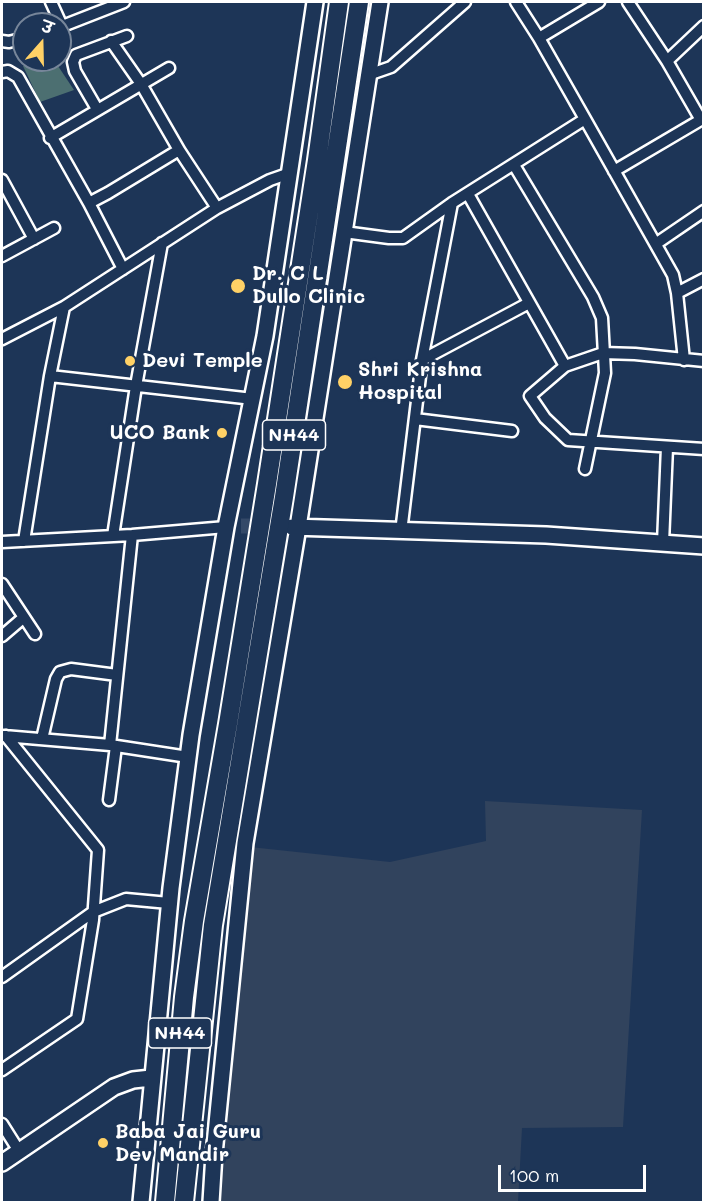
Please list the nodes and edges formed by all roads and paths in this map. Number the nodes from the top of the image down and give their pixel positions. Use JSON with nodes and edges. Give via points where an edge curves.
{"nodes":[{"id":1,"x":124,"y":2,"type":"edge"},
{"id":2,"x":315,"y":2,"type":"edge"},
{"id":3,"x":339,"y":2,"type":"edge"},
{"id":4,"x":359,"y":2,"type":"edge"},
{"id":5,"x":380,"y":2,"type":"edge"},
{"id":6,"x":465,"y":2,"type":"edge"},
{"id":7,"x":516,"y":2,"type":"edge"},
{"id":8,"x":599,"y":2,"type":"edge"},
{"id":9,"x":628,"y":2,"type":"edge"},
{"id":10,"x":72,"y":22,"type":"edge"},
{"id":11,"x":704,"y":26,"type":"edge"},
{"id":12,"x":127,"y":36,"type":"dead end"},
{"id":13,"x":540,"y":38,"type":"junction"},
{"id":14,"x":111,"y":41,"type":"junction"},
{"id":15,"x":667,"y":61,"type":"junction"},
{"id":16,"x":169,"y":68,"type":"dead end"},
{"id":17,"x":2,"y":72,"type":"edge"},
{"id":18,"x":368,"y":75,"type":"junction"},
{"id":19,"x":141,"y":84,"type":"junction"},
{"id":20,"x":97,"y":109,"type":"junction"},
{"id":21,"x":585,"y":119,"type":"junction"},
{"id":22,"x":702,"y":119,"type":"edge"},
{"id":23,"x":51,"y":138,"type":"junction"},
{"id":24,"x":179,"y":150,"type":"junction"},
{"id":25,"x":513,"y":165,"type":"junction"},
{"id":26,"x":614,"y":171,"type":"junction"},
{"id":27,"x":290,"y":173,"type":"junction"},
{"id":28,"x":2,"y":180,"type":"edge"},
{"id":29,"x":468,"y":194,"type":"junction"},
{"id":30,"x":88,"y":203,"type":"junction"},
{"id":31,"x":452,"y":203,"type":"junction"},
{"id":32,"x":217,"y":208,"type":"junction"},
{"id":33,"x":704,"y":211,"type":"edge"},
{"id":34,"x":54,"y":228,"type":"dead end"},
{"id":35,"x":344,"y":232,"type":"junction"},
{"id":36,"x":34,"y":239,"type":"junction"},
{"id":37,"x":162,"y":243,"type":"junction"},
{"id":38,"x":657,"y":243,"type":"junction"},
{"id":39,"x":2,"y":256,"type":"edge"},
{"id":40,"x":123,"y":269,"type":"junction"},
{"id":41,"x":704,"y":279,"type":"edge"},
{"id":42,"x":677,"y":293,"type":"junction"},
{"id":43,"x":529,"y":303,"type":"junction"},
{"id":44,"x":64,"y":307,"type":"junction"},
{"id":45,"x":2,"y":339,"type":"edge"},
{"id":46,"x":603,"y":353,"type":"junction"},
{"id":47,"x":422,"y":360,"type":"junction"},
{"id":48,"x":684,"y":360,"type":"junction"},
{"id":49,"x":704,"y":361,"type":"edge"},
{"id":50,"x":565,"y":366,"type":"junction"},
{"id":51,"x":50,"y":376,"type":"junction"},
{"id":52,"x":136,"y":386,"type":"junction"},
{"id":53,"x":253,"y":399,"type":"junction"},
{"id":54,"x":414,"y":419,"type":"junction"},
{"id":55,"x":512,"y":431,"type":"dead end"},
{"id":56,"x":590,"y":442,"type":"junction"},
{"id":57,"x":667,"y":447,"type":"junction"},
{"id":58,"x":704,"y":449,"type":"edge"},
{"id":59,"x":585,"y":469,"type":"dead end"},
{"id":60,"x":233,"y":526,"type":"junction"},
{"id":61,"x":295,"y":527,"type":"junction"},
{"id":62,"x":401,"y":532,"type":"junction"},
{"id":63,"x":132,"y":535,"type":"junction"},
{"id":64,"x":113,"y":536,"type":"junction"},
{"id":65,"x":24,"y":541,"type":"junction"},
{"id":66,"x":2,"y":542,"type":"edge"},
{"id":67,"x":663,"y":543,"type":"junction"},
{"id":68,"x":704,"y":546,"type":"edge"},
{"id":69,"x":2,"y":584,"type":"edge"},
{"id":70,"x":23,"y":618,"type":"junction"},
{"id":71,"x":35,"y":634,"type":"dead end"},
{"id":72,"x":2,"y":636,"type":"edge"},
{"id":73,"x":117,"y":675,"type":"junction"},
{"id":74,"x":4,"y":736,"type":"edge"},
{"id":75,"x":42,"y":739,"type":"junction"},
{"id":76,"x":113,"y":745,"type":"junction"},
{"id":77,"x":188,"y":757,"type":"junction"},
{"id":78,"x":109,"y":800,"type":"dead end"},
{"id":79,"x":169,"y":903,"type":"junction"},
{"id":80,"x":93,"y":912,"type":"junction"},
{"id":81,"x":2,"y":977,"type":"edge"},
{"id":82,"x":2,"y":1070,"type":"edge"},
{"id":83,"x":152,"y":1078,"type":"junction"},
{"id":84,"x":2,"y":1124,"type":"edge"},
{"id":85,"x":19,"y":1151,"type":"junction"},
{"id":86,"x":2,"y":1163,"type":"edge"},
{"id":87,"x":141,"y":1203,"type":"edge"},
{"id":88,"x":165,"y":1203,"type":"edge"},
{"id":89,"x":184,"y":1203,"type":"edge"},
{"id":90,"x":211,"y":1203,"type":"edge"}],
"edges":[{"from":1,"to":10,"type":"street"},
{"from":2,"to":27,"type":"street"},
{"from":3,"to":88,"type":"highway","number":"NH44","via":[[267,484],[194,921]]},
{"from":4,"to":89,"type":"highway","number":"NH44","via":[[288,474],[213,925]]},
{"from":5,"to":18,"type":"street"},
{"from":6,"to":18,"type":"street","via":[[391,68]]},
{"from":7,"to":13,"type":"street"},
{"from":8,"to":13,"type":"street"},
{"from":9,"to":15,"type":"street"},
{"from":11,"to":15,"type":"street"},
{"from":12,"to":14,"type":"street"},
{"from":13,"to":21,"type":"street"},
{"from":14,"to":19,"type":"street"},
{"from":14,"to":20,"type":"street","via":[[76,55],[73,62]]},
{"from":15,"to":22,"type":"street"},
{"from":16,"to":19,"type":"street"},
{"from":17,"to":23,"type":"street","via":[[18,77]]},
{"from":18,"to":35,"type":"street"},
{"from":19,"to":20,"type":"street"},
{"from":19,"to":24,"type":"street"},
{"from":20,"to":23,"type":"street"},
{"from":21,"to":25,"type":"street"},
{"from":21,"to":26,"type":"street"},
{"from":22,"to":26,"type":"street"},
{"from":23,"to":30,"type":"street"},
{"from":24,"to":30,"type":"street"},
{"from":24,"to":32,"type":"street"},
{"from":25,"to":29,"type":"street"},
{"from":25,"to":46,"type":"street","via":[[593,297],[602,318]]},
{"from":26,"to":38,"type":"street"},
{"from":27,"to":32,"type":"street"},
{"from":27,"to":53,"type":"street"},
{"from":28,"to":36,"type":"street"},
{"from":29,"to":31,"type":"street"},
{"from":29,"to":43,"type":"street"},
{"from":30,"to":40,"type":"street"},
{"from":31,"to":35,"type":"street","via":[[403,238]]},
{"from":31,"to":47,"type":"street"},
{"from":32,"to":37,"type":"street"},
{"from":33,"to":38,"type":"street"},
{"from":34,"to":36,"type":"street"},
{"from":35,"to":61,"type":"street"},
{"from":36,"to":39,"type":"street"},
{"from":37,"to":40,"type":"street"},
{"from":37,"to":52,"type":"street"},
{"from":38,"to":42,"type":"street"},
{"from":40,"to":44,"type":"street"},
{"from":41,"to":42,"type":"street"},
{"from":42,"to":48,"type":"street"},
{"from":43,"to":47,"type":"street"},
{"from":43,"to":50,"type":"street"},
{"from":44,"to":45,"type":"street"},
{"from":44,"to":51,"type":"street"},
{"from":46,"to":48,"type":"street"},
{"from":46,"to":50,"type":"street"},
{"from":46,"to":56,"type":"street","via":[[605,373]]},
{"from":47,"to":54,"type":"street"},
{"from":48,"to":49,"type":"street"},
{"from":50,"to":56,"type":"street","via":[[530,396],[545,418],[568,440]]},
{"from":51,"to":52,"type":"street"},
{"from":51,"to":65,"type":"street"},
{"from":52,"to":53,"type":"street"},
{"from":52,"to":64,"type":"street"},
{"from":53,"to":60,"type":"street"},
{"from":54,"to":55,"type":"street"},
{"from":54,"to":62,"type":"street"},
{"from":56,"to":57,"type":"street"},
{"from":56,"to":59,"type":"street"},
{"from":57,"to":58,"type":"street"},
{"from":57,"to":67,"type":"street"},
{"from":60,"to":63,"type":"street"},
{"from":60,"to":77,"type":"street"},
{"from":61,"to":62,"type":"street"},
{"from":61,"to":90,"type":"street","via":[[245,843]]},
{"from":62,"to":67,"type":"street","via":[[546,535]]},
{"from":63,"to":64,"type":"street"},
{"from":63,"to":73,"type":"street"},
{"from":64,"to":65,"type":"street"},
{"from":65,"to":66,"type":"street"},
{"from":67,"to":68,"type":"street"},
{"from":69,"to":70,"type":"street"},
{"from":70,"to":71,"type":"street"},
{"from":70,"to":72,"type":"street"},
{"from":73,"to":75,"type":"street","via":[[71,669],[60,672]]},
{"from":73,"to":76,"type":"street"},
{"from":74,"to":75,"type":"street"},
{"from":74,"to":80,"type":"street","via":[[98,850]]},
{"from":75,"to":76,"type":"street"},
{"from":76,"to":77,"type":"street"},
{"from":76,"to":78,"type":"street"},
{"from":77,"to":79,"type":"street"},
{"from":79,"to":80,"type":"street","via":[[126,899]]},
{"from":79,"to":83,"type":"street"},
{"from":80,"to":81,"type":"street"},
{"from":80,"to":82,"type":"street","via":[[76,1019]]},
{"from":83,"to":85,"type":"street","via":[[114,1087]]},
{"from":83,"to":87,"type":"street"},
{"from":84,"to":85,"type":"street"},
{"from":85,"to":86,"type":"street"}]}
